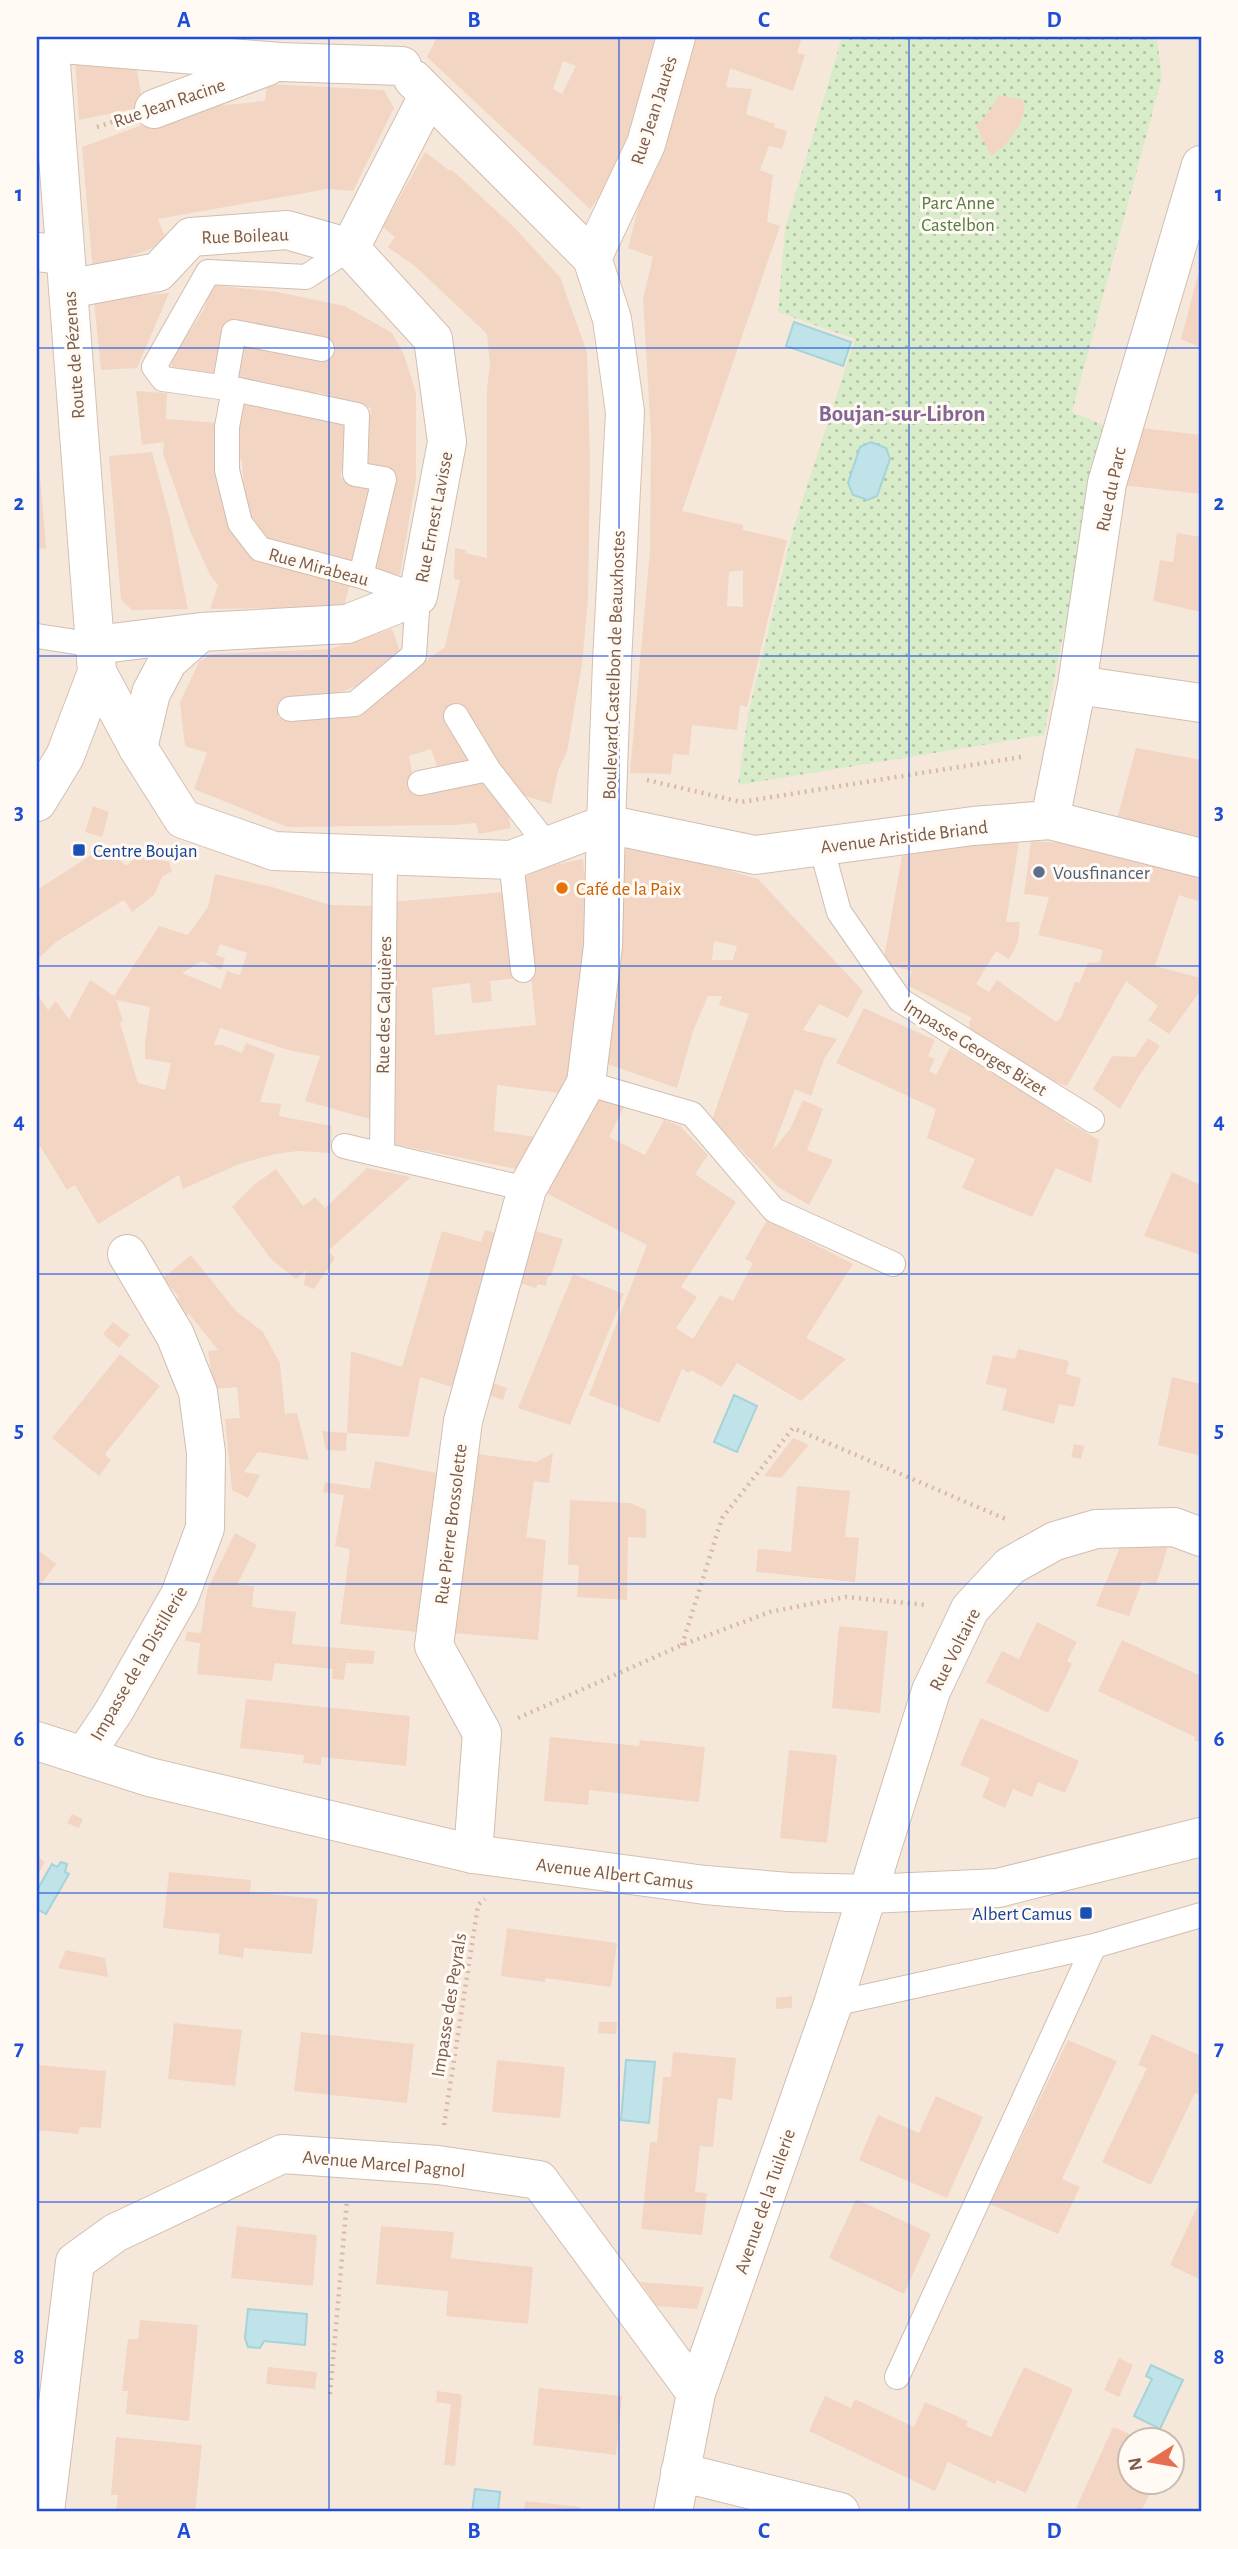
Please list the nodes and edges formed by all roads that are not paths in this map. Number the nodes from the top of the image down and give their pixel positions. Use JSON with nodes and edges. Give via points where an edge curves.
{"nodes":[{"id":1,"x":676,"y":37,"type":"edge"},
{"id":2,"x":50,"y":40,"type":"edge"},
{"id":3,"x":404,"y":51,"type":"edge"},
{"id":4,"x":280,"y":62,"type":"junction"},
{"id":5,"x":428,"y":96,"type":"junction"},
{"id":6,"x":154,"y":108,"type":"road end"},
{"id":7,"x":1201,"y":165,"type":"edge"},
{"id":8,"x":350,"y":248,"type":"junction"},
{"id":9,"x":592,"y":258,"type":"junction"},
{"id":10,"x":56,"y":265,"type":"edge"},
{"id":11,"x":322,"y":348,"type":"dead end"},
{"id":12,"x":229,"y":388,"type":"junction"},
{"id":13,"x":361,"y":576,"type":"junction"},
{"id":14,"x":418,"y":596,"type":"junction"},
{"id":15,"x":201,"y":632,"type":"junction"},
{"id":16,"x":37,"y":636,"type":"edge"},
{"id":17,"x":96,"y":659,"type":"junction"},
{"id":18,"x":1077,"y":685,"type":"junction"},
{"id":19,"x":1201,"y":704,"type":"edge"},
{"id":20,"x":290,"y":709,"type":"dead end"},
{"id":21,"x":457,"y":716,"type":"dead end"},
{"id":22,"x":138,"y":748,"type":"junction"},
{"id":23,"x":488,"y":769,"type":"junction"},
{"id":24,"x":420,"y":783,"type":"dead end"},
{"id":25,"x":37,"y":802,"type":"edge"},
{"id":26,"x":1050,"y":820,"type":"junction"},
{"id":27,"x":606,"y":824,"type":"junction"},
{"id":28,"x":548,"y":846,"type":"junction"},
{"id":29,"x":821,"y":846,"type":"junction"},
{"id":30,"x":385,"y":855,"type":"junction"},
{"id":31,"x":1201,"y":858,"type":"edge"},
{"id":32,"x":510,"y":860,"type":"junction"},
{"id":33,"x":523,"y":970,"type":"dead end"},
{"id":34,"x":586,"y":1083,"type":"junction"},
{"id":35,"x":1092,"y":1120,"type":"dead end"},
{"id":36,"x":344,"y":1146,"type":"dead end"},
{"id":37,"x":382,"y":1155,"type":"junction"},
{"id":38,"x":527,"y":1189,"type":"junction"},
{"id":39,"x":127,"y":1254,"type":"dead end"},
{"id":40,"x":893,"y":1264,"type":"dead end"},
{"id":41,"x":1201,"y":1538,"type":"edge"},
{"id":42,"x":37,"y":1741,"type":"edge"},
{"id":43,"x":84,"y":1756,"type":"junction"},
{"id":44,"x":1201,"y":1837,"type":"edge"},
{"id":45,"x":489,"y":1857,"type":"junction"},
{"id":46,"x":869,"y":1894,"type":"junction"},
{"id":47,"x":1201,"y":1914,"type":"edge"},
{"id":48,"x":1094,"y":1946,"type":"junction"},
{"id":49,"x":833,"y":2004,"type":"junction"},
{"id":50,"x":897,"y":2376,"type":"dead end"},
{"id":51,"x":696,"y":2393,"type":"junction"},
{"id":52,"x":680,"y":2472,"type":"junction"},
{"id":53,"x":45,"y":2512,"type":"edge"},
{"id":54,"x":674,"y":2512,"type":"edge"},
{"id":55,"x":840,"y":2512,"type":"edge"}],
"edges":[{"from":1,"to":9,"type":"street","name":"Rue Jean Jaurès","via":[[646,144]]},
{"from":2,"to":4,"type":"street","name":"Rue Jean Racine"},
{"from":2,"to":10,"type":"street","name":"Route de Pézenas"},
{"from":3,"to":4,"type":"street","name":"Rue Jean Racine"},
{"from":3,"to":5,"type":"street","name":"Boulevard Castelbon de Beauxhostes"},
{"from":4,"to":6,"type":"street","name":"Rue Jean Racine"},
{"from":5,"to":8,"type":"street"},
{"from":5,"to":9,"type":"street","name":"Boulevard Castelbon de Beauxhostes"},
{"from":7,"to":18,"type":"street","name":"Rue du Parc","via":[[1107,483]]},
{"from":8,"to":10,"type":"street","name":"Rue Boileau","via":[[287,230],[191,237],[158,272]]},
{"from":8,"to":12,"type":"lane","via":[[306,277],[208,272],[154,367],[163,379]]},
{"from":8,"to":14,"type":"street","name":"Rue Ernest Lavisse","via":[[432,339],[447,442]]},
{"from":9,"to":27,"type":"street","name":"Boulevard Castelbon de Beauxhostes","via":[[612,319],[625,412]]},
{"from":10,"to":17,"type":"street","name":"Route de Pézenas"},
{"from":11,"to":12,"type":"lane","name":"Rue Mirabeau","via":[[234,332]]},
{"from":12,"to":13,"type":"lane","name":"Rue Mirabeau","via":[[227,470],[240,523],[260,549]]},
{"from":12,"to":13,"type":"lane","via":[[358,415],[355,474],[384,479]]},
{"from":13,"to":14,"type":"lane","name":"Rue Mirabeau"},
{"from":14,"to":15,"type":"street","name":"Rue Ernest Lavisse","via":[[346,624]]},
{"from":14,"to":20,"type":"lane","via":[[418,660],[355,704]]},
{"from":15,"to":17,"type":"street","name":"Rue Ernest Lavisse"},
{"from":15,"to":22,"type":"street","via":[[162,671],[151,693]]},
{"from":16,"to":17,"type":"lane"},
{"from":17,"to":22,"type":"street","name":"Boulevard Castelbon de Beauxhostes"},
{"from":17,"to":25,"type":"street","via":[[65,756]]},
{"from":18,"to":19,"type":"street"},
{"from":18,"to":26,"type":"street","name":"Rue du Parc"},
{"from":21,"to":23,"type":"lane"},
{"from":22,"to":30,"type":"street","name":"Boulevard Castelbon de Beauxhostes","via":[[183,820],[274,851]]},
{"from":23,"to":24,"type":"lane"},
{"from":23,"to":28,"type":"lane"},
{"from":26,"to":29,"type":"street","name":"Avenue Aristide Briand"},
{"from":26,"to":31,"type":"street","name":"Avenue Aristide Briand"},
{"from":27,"to":28,"type":"street","name":"Boulevard Castelbon de Beauxhostes"},
{"from":27,"to":29,"type":"street","name":"Avenue Aristide Briand","via":[[755,855]]},
{"from":27,"to":34,"type":"street","name":"Rue Pierre Brossolette","via":[[603,946]]},
{"from":28,"to":32,"type":"street","name":"Boulevard Castelbon de Beauxhostes"},
{"from":29,"to":35,"type":"lane","name":"Impasse Georges Bizet","via":[[839,912],[900,1000]]},
{"from":30,"to":32,"type":"street","name":"Boulevard Castelbon de Beauxhostes"},
{"from":30,"to":37,"type":"lane","name":"Rue des Calquières"},
{"from":32,"to":33,"type":"lane"},
{"from":34,"to":38,"type":"street","name":"Rue Pierre Brossolette"},
{"from":34,"to":40,"type":"lane","via":[[692,1114],[774,1210]]},
{"from":36,"to":37,"type":"lane"},
{"from":37,"to":38,"type":"lane"},
{"from":38,"to":45,"type":"street","name":"Rue Pierre Brossolette","via":[[463,1421],[434,1646],[482,1734]]},
{"from":39,"to":43,"type":"street","name":"Impasse de la Distillerie","via":[[175,1335],[198,1392],[206,1453],[205,1528],[180,1595]]},
{"from":41,"to":46,"type":"street","name":"Rue Voltaire","via":[[1174,1527],[1096,1529],[1055,1541],[1010,1566],[971,1609],[931,1691]]},
{"from":42,"to":43,"type":"street","name":"Avenue Albert Camus"},
{"from":43,"to":45,"type":"street","name":"Avenue Albert Camus","via":[[149,1777]]},
{"from":44,"to":46,"type":"street","name":"Avenue Albert Camus","via":[[1012,1886]]},
{"from":45,"to":46,"type":"street","name":"Avenue Albert Camus","via":[[705,1885]]},
{"from":46,"to":49,"type":"street","name":"Avenue de la Tuilerie"},
{"from":47,"to":48,"type":"lane"},
{"from":48,"to":49,"type":"lane"},
{"from":48,"to":50,"type":"lane"},
{"from":49,"to":51,"type":"street","name":"Avenue de la Tuilerie"},
{"from":51,"to":52,"type":"street","name":"Avenue de la Tuilerie"},
{"from":51,"to":53,"type":"street","name":"Avenue Marcel Pagnol","via":[[539,2180],[438,2165],[282,2154],[115,2233],[75,2262]]},
{"from":52,"to":54,"type":"street","name":"Avenue de la Tuilerie"},
{"from":52,"to":55,"type":"street"}]}
